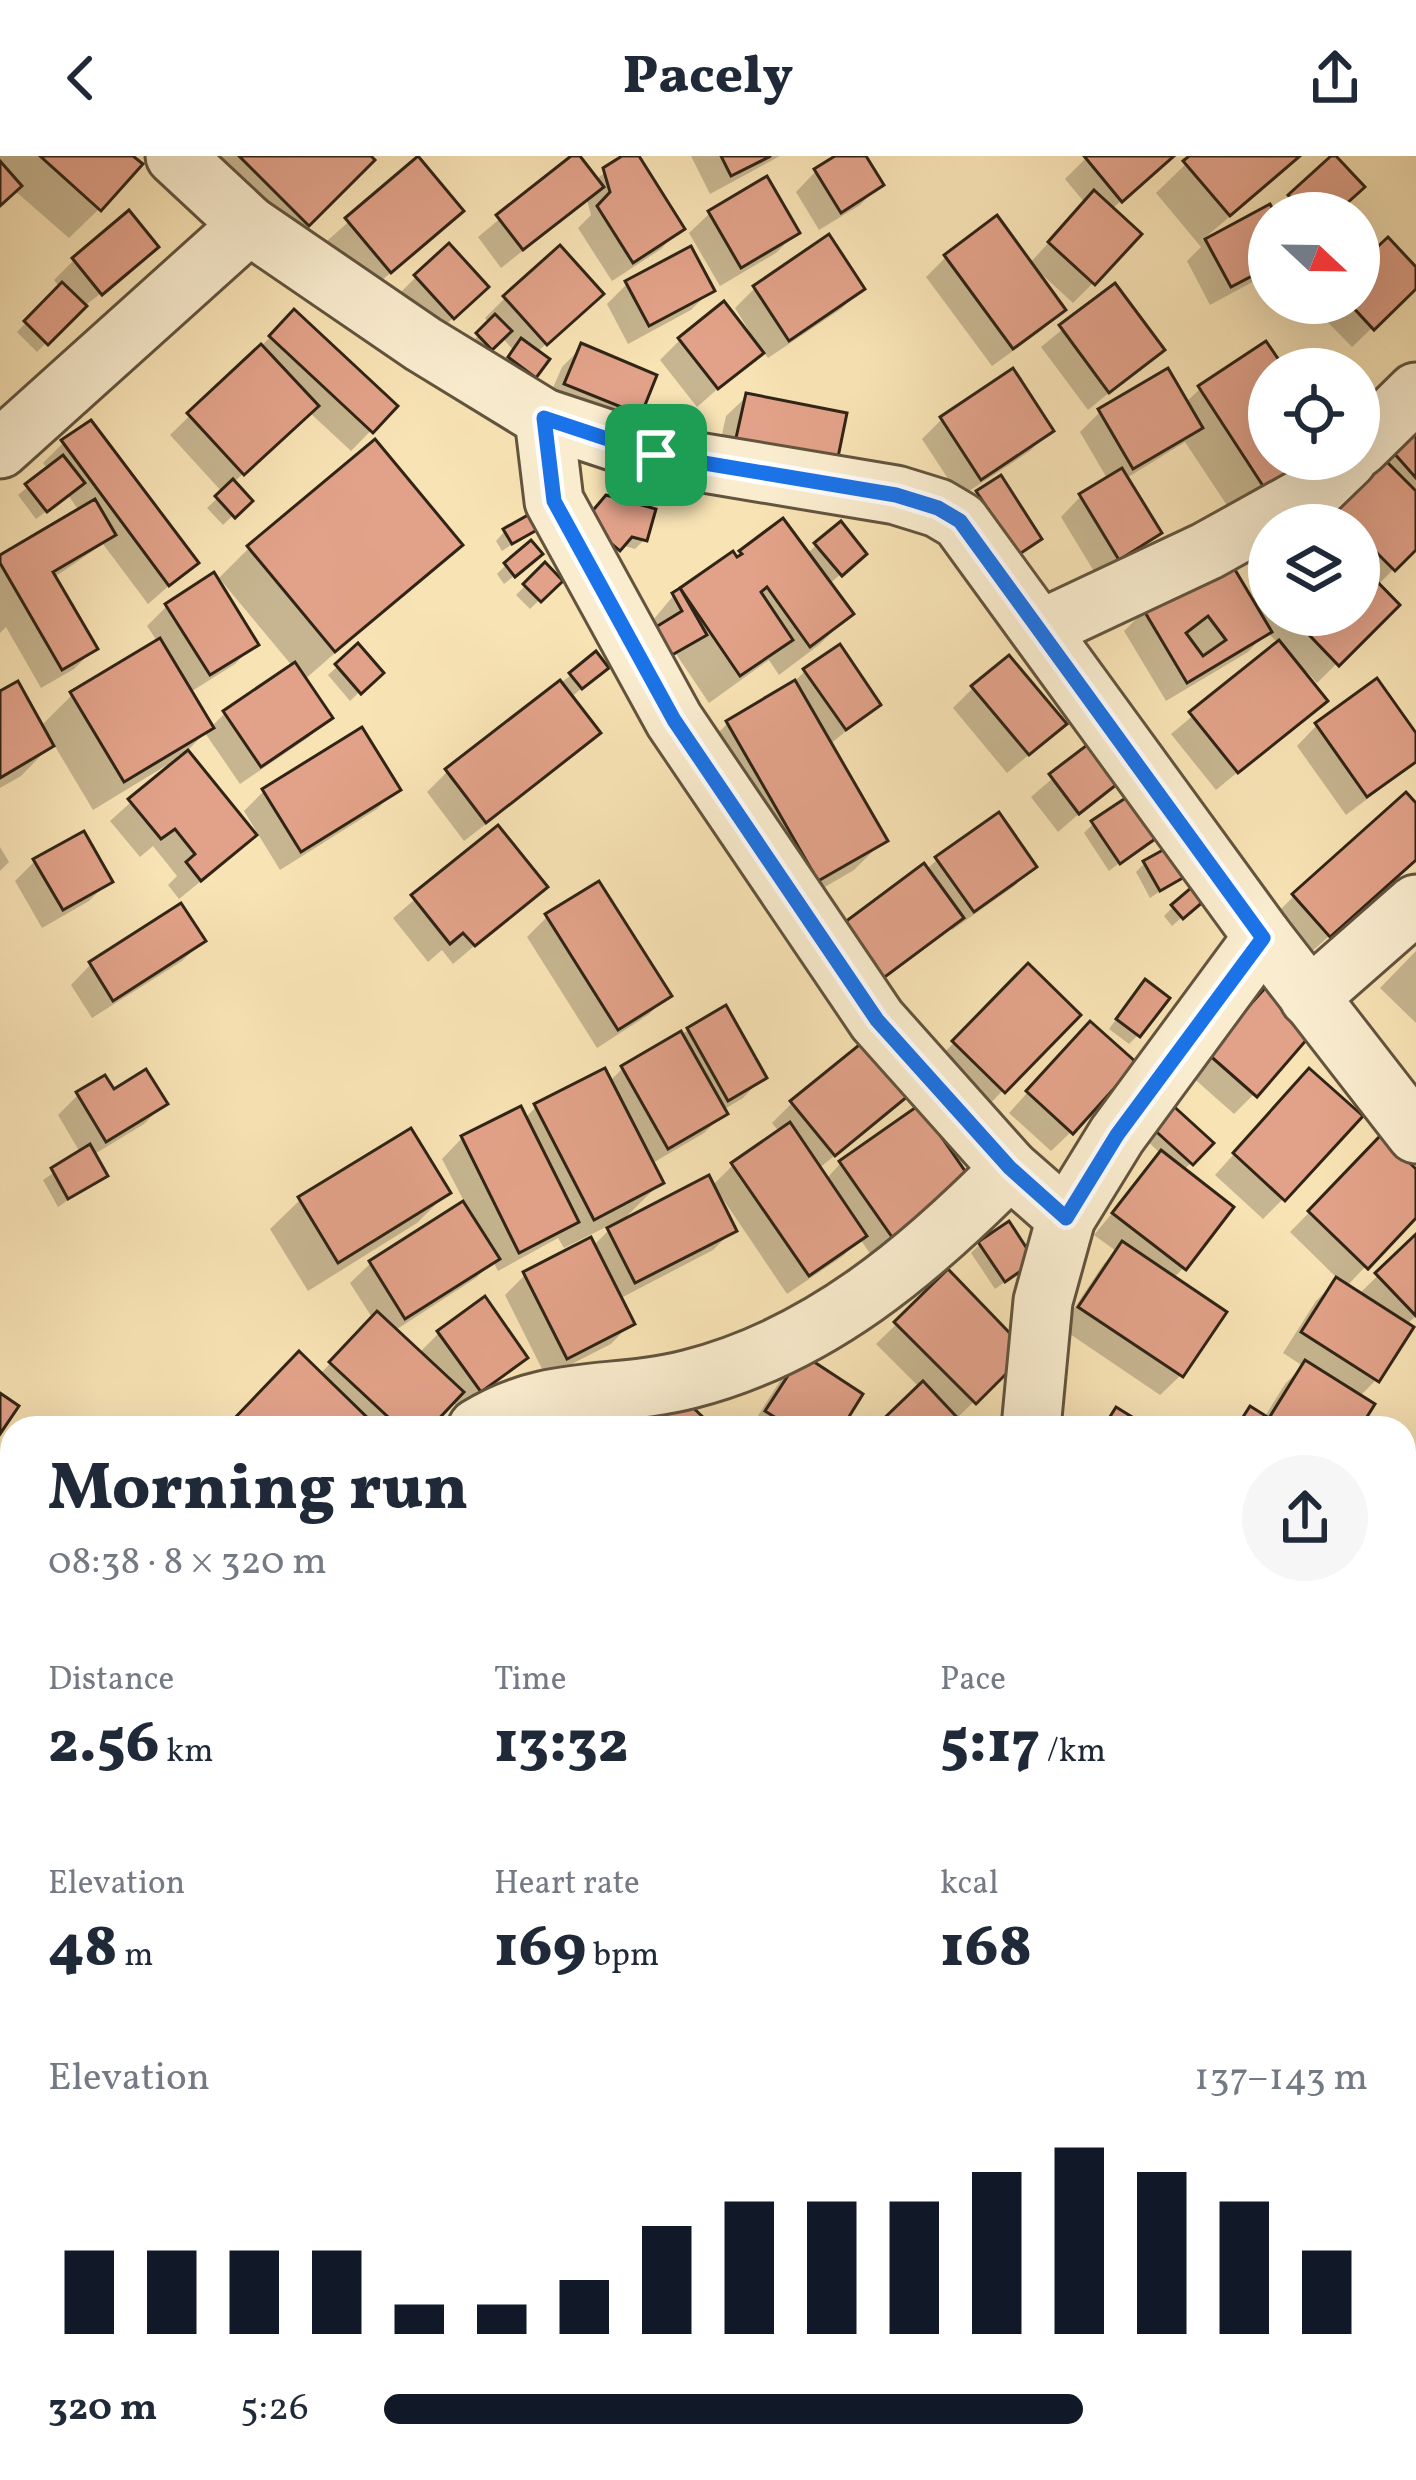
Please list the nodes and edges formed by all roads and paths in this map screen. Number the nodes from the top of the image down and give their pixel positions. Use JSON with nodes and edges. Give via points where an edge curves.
{"nodes":[{"id":1,"x":175,"y":156,"type":"edge"},
{"id":2,"x":249,"y":225,"type":"junction"},
{"id":3,"x":1416,"y":392,"type":"edge"},
{"id":4,"x":544,"y":418,"type":"junction"},
{"id":5,"x":1380,"y":427,"type":"edge"},
{"id":6,"x":0,"y":449,"type":"edge"},
{"id":7,"x":1326,"y":480,"type":"edge"},
{"id":8,"x":1041,"y":629,"type":"junction"},
{"id":9,"x":1416,"y":904,"type":"edge"},
{"id":10,"x":1263,"y":938,"type":"junction"},
{"id":11,"x":1309,"y":998,"type":"junction"},
{"id":12,"x":1416,"y":1134,"type":"edge"},
{"id":13,"x":1010,"y":1168,"type":"junction"},
{"id":14,"x":1066,"y":1218,"type":"junction"},
{"id":15,"x":497,"y":1416,"type":"edge"},
{"id":16,"x":1032,"y":1416,"type":"edge"}],
"edges":[{"from":1,"to":2,"type":"street"},
{"from":2,"to":4,"type":"street"},
{"from":2,"to":6,"type":"street"},
{"from":3,"to":5,"type":"street"},
{"from":4,"to":8,"type":"street","via":[[656,455],[938,508],[960,521]]},
{"from":4,"to":13,"type":"street","via":[[554,501],[674,720],[877,1020]]},
{"from":7,"to":8,"type":"street","via":[[1207,550]]},
{"from":8,"to":10,"type":"street"},
{"from":9,"to":11,"type":"street"},
{"from":10,"to":11,"type":"street"},
{"from":10,"to":14,"type":"street","via":[[1117,1135]]},
{"from":11,"to":12,"type":"street"},
{"from":13,"to":14,"type":"street"},
{"from":13,"to":15,"type":"street","via":[[941,1239],[782,1348],[688,1379],[547,1396]]},
{"from":14,"to":16,"type":"street","via":[[1043,1301]]}]}
